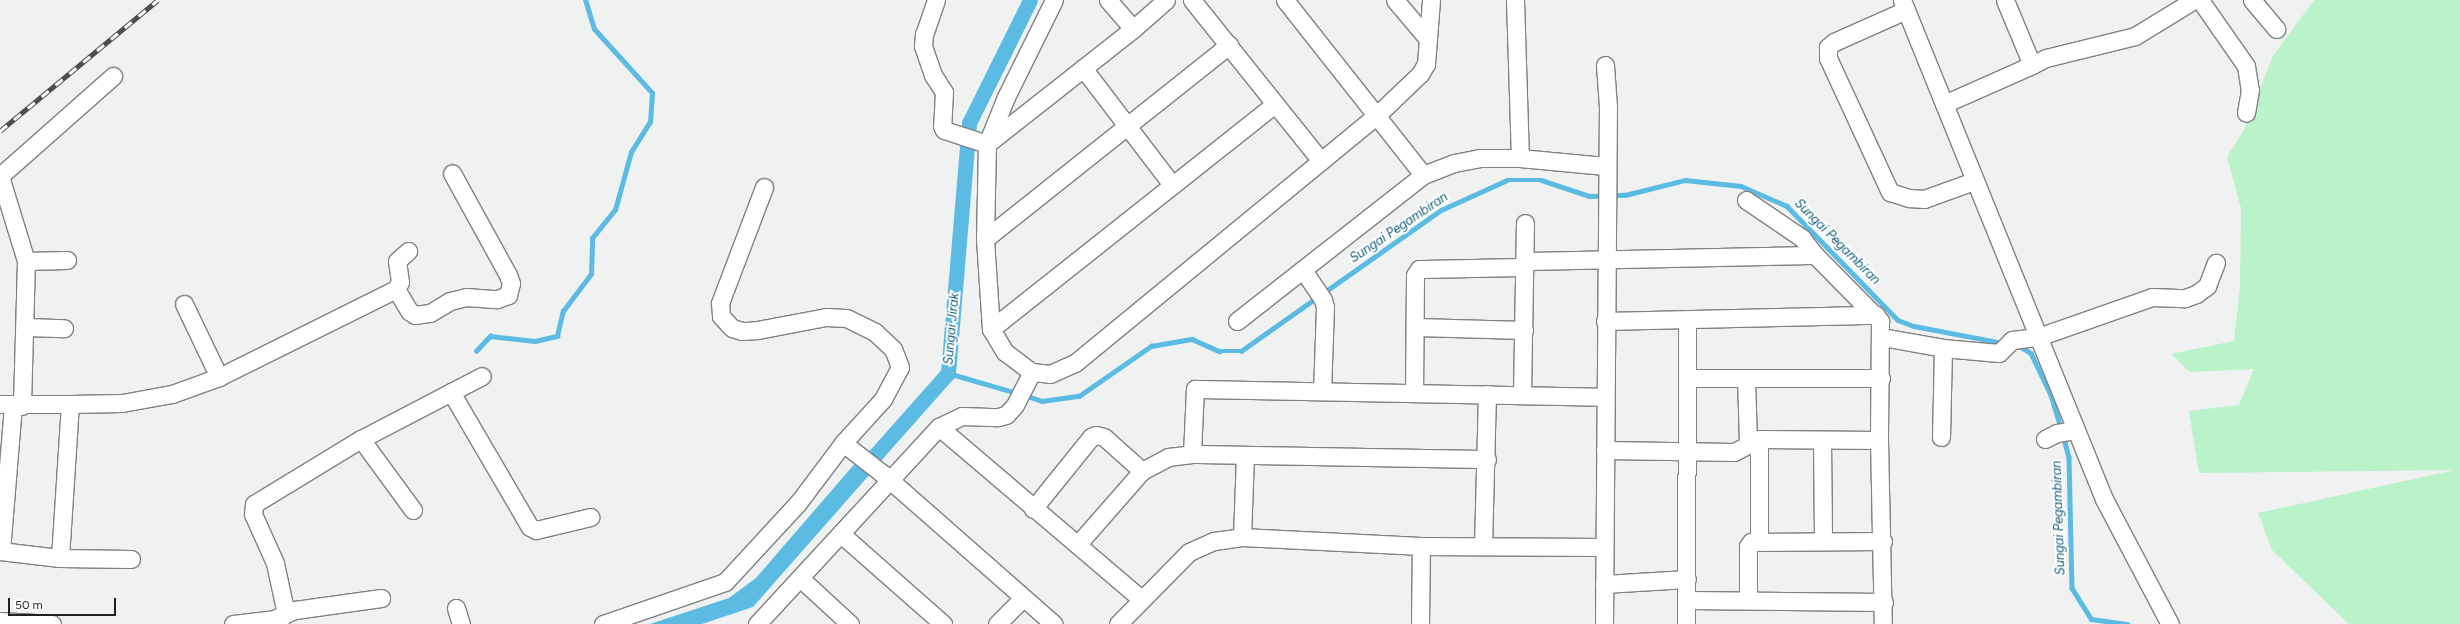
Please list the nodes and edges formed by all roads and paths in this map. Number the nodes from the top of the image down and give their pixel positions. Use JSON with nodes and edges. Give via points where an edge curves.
{"nodes":[{"id":1,"x":936,"y":0,"type":"edge"},
{"id":2,"x":1054,"y":0,"type":"edge"},
{"id":3,"x":1108,"y":0,"type":"edge"},
{"id":4,"x":1166,"y":0,"type":"edge"},
{"id":5,"x":1192,"y":0,"type":"edge"},
{"id":6,"x":1285,"y":0,"type":"edge"},
{"id":7,"x":1395,"y":0,"type":"edge"},
{"id":8,"x":1431,"y":0,"type":"edge"},
{"id":9,"x":1516,"y":0,"type":"edge"},
{"id":10,"x":2005,"y":0,"type":"edge"},
{"id":11,"x":2194,"y":0,"type":"edge"},
{"id":12,"x":2200,"y":0,"type":"edge"},
{"id":13,"x":2252,"y":0,"type":"edge"},
{"id":14,"x":1904,"y":5,"type":"edge"},
{"id":15,"x":2276,"y":28,"type":"dead end"},
{"id":16,"x":1133,"y":29,"type":"junction"},
{"id":17,"x":1428,"y":40,"type":"junction"},
{"id":18,"x":1229,"y":45,"type":"junction"},
{"id":19,"x":1605,"y":64,"type":"dead end"},
{"id":20,"x":2032,"y":66,"type":"junction"},
{"id":21,"x":1082,"y":68,"type":"junction"},
{"id":22,"x":113,"y":76,"type":"dead end"},
{"id":23,"x":1275,"y":104,"type":"junction"},
{"id":24,"x":1944,"y":104,"type":"junction"},
{"id":25,"x":2246,"y":113,"type":"dead end"},
{"id":26,"x":1376,"y":116,"type":"junction"},
{"id":27,"x":1129,"y":126,"type":"junction"},
{"id":28,"x":982,"y":143,"type":"junction"},
{"id":29,"x":1520,"y":158,"type":"junction"},
{"id":30,"x":1320,"y":160,"type":"junction"},
{"id":31,"x":1605,"y":168,"type":"junction"},
{"id":32,"x":452,"y":173,"type":"dead end"},
{"id":33,"x":1423,"y":174,"type":"junction"},
{"id":34,"x":0,"y":176,"type":"edge"},
{"id":35,"x":1974,"y":181,"type":"junction"},
{"id":36,"x":1172,"y":185,"type":"junction"},
{"id":37,"x":764,"y":187,"type":"dead end"},
{"id":38,"x":1746,"y":200,"type":"dead end"},
{"id":39,"x":1525,"y":223,"type":"dead end"},
{"id":40,"x":986,"y":239,"type":"junction"},
{"id":41,"x":408,"y":251,"type":"dead end"},
{"id":42,"x":1815,"y":255,"type":"junction"},
{"id":43,"x":67,"y":260,"type":"dead end"},
{"id":44,"x":1606,"y":260,"type":"junction"},
{"id":45,"x":26,"y":261,"type":"junction"},
{"id":46,"x":2216,"y":263,"type":"dead end"},
{"id":47,"x":1525,"y":264,"type":"junction"},
{"id":48,"x":1308,"y":276,"type":"junction"},
{"id":49,"x":396,"y":289,"type":"junction"},
{"id":50,"x":184,"y":304,"type":"dead end"},
{"id":51,"x":1876,"y":315,"type":"junction"},
{"id":52,"x":1687,"y":320,"type":"junction"},
{"id":53,"x":1237,"y":322,"type":"dead end"},
{"id":54,"x":1605,"y":322,"type":"junction"},
{"id":55,"x":1416,"y":326,"type":"junction"},
{"id":56,"x":26,"y":328,"type":"junction"},
{"id":57,"x":64,"y":328,"type":"dead end"},
{"id":58,"x":991,"y":329,"type":"junction"},
{"id":59,"x":1524,"y":330,"type":"junction"},
{"id":60,"x":1882,"y":336,"type":"junction"},
{"id":61,"x":2038,"y":336,"type":"junction"},
{"id":62,"x":1943,"y":348,"type":"junction"},
{"id":63,"x":482,"y":376,"type":"dead end"},
{"id":64,"x":1030,"y":376,"type":"junction"},
{"id":65,"x":219,"y":377,"type":"junction"},
{"id":66,"x":1686,"y":378,"type":"junction"},
{"id":67,"x":1746,"y":378,"type":"junction"},
{"id":68,"x":1881,"y":378,"type":"junction"},
{"id":69,"x":1322,"y":391,"type":"junction"},
{"id":70,"x":451,"y":392,"type":"junction"},
{"id":71,"x":1414,"y":393,"type":"junction"},
{"id":72,"x":1487,"y":394,"type":"junction"},
{"id":73,"x":1522,"y":394,"type":"junction"},
{"id":74,"x":1605,"y":397,"type":"junction"},
{"id":75,"x":70,"y":404,"type":"junction"},
{"id":76,"x":12,"y":405,"type":"edge"},
{"id":77,"x":939,"y":427,"type":"junction"},
{"id":78,"x":1941,"y":437,"type":"dead end"},
{"id":79,"x":361,"y":439,"type":"junction"},
{"id":80,"x":1879,"y":440,"type":"junction"},
{"id":81,"x":1753,"y":441,"type":"junction"},
{"id":82,"x":1822,"y":441,"type":"junction"},
{"id":83,"x":843,"y":443,"type":"junction"},
{"id":84,"x":1688,"y":449,"type":"junction"},
{"id":85,"x":1605,"y":450,"type":"junction"},
{"id":86,"x":1192,"y":454,"type":"junction"},
{"id":87,"x":1245,"y":456,"type":"junction"},
{"id":88,"x":1487,"y":459,"type":"junction"},
{"id":89,"x":1142,"y":471,"type":"junction"},
{"id":90,"x":887,"y":478,"type":"junction"},
{"id":91,"x":1033,"y":509,"type":"junction"},
{"id":92,"x":413,"y":510,"type":"dead end"},
{"id":93,"x":590,"y":517,"type":"dead end"},
{"id":94,"x":841,"y":534,"type":"junction"},
{"id":95,"x":1242,"y":537,"type":"junction"},
{"id":96,"x":1759,"y":540,"type":"junction"},
{"id":97,"x":1823,"y":541,"type":"junction"},
{"id":98,"x":1883,"y":541,"type":"junction"},
{"id":99,"x":1078,"y":544,"type":"junction"},
{"id":100,"x":1421,"y":546,"type":"junction"},
{"id":101,"x":1483,"y":546,"type":"junction"},
{"id":102,"x":1604,"y":547,"type":"junction"},
{"id":103,"x":0,"y":552,"type":"edge"},
{"id":104,"x":60,"y":558,"type":"junction"},
{"id":105,"x":131,"y":559,"type":"dead end"},
{"id":106,"x":800,"y":578,"type":"junction"},
{"id":107,"x":1688,"y":579,"type":"junction"},
{"id":108,"x":1604,"y":584,"type":"junction"},
{"id":109,"x":381,"y":598,"type":"dead end"},
{"id":110,"x":1023,"y":598,"type":"junction"},
{"id":111,"x":1141,"y":599,"type":"junction"},
{"id":112,"x":1688,"y":600,"type":"junction"},
{"id":113,"x":1748,"y":600,"type":"junction"},
{"id":114,"x":1884,"y":602,"type":"junction"},
{"id":115,"x":456,"y":608,"type":"dead end"},
{"id":116,"x":281,"y":619,"type":"edge"},
{"id":117,"x":0,"y":621,"type":"edge"},
{"id":118,"x":52,"y":624,"type":"edge"},
{"id":119,"x":233,"y":624,"type":"edge"},
{"id":120,"x":461,"y":624,"type":"edge"},
{"id":121,"x":603,"y":624,"type":"edge"},
{"id":122,"x":757,"y":624,"type":"edge"},
{"id":123,"x":850,"y":624,"type":"edge"},
{"id":124,"x":944,"y":624,"type":"edge"},
{"id":125,"x":997,"y":624,"type":"edge"},
{"id":126,"x":1054,"y":624,"type":"edge"},
{"id":127,"x":1118,"y":624,"type":"edge"},
{"id":128,"x":1420,"y":624,"type":"edge"},
{"id":129,"x":1604,"y":624,"type":"edge"},
{"id":130,"x":1686,"y":624,"type":"edge"},
{"id":131,"x":1883,"y":624,"type":"edge"},
{"id":132,"x":2170,"y":624,"type":"edge"}],
"edges":[{"from":1,"to":28,"type":"street","via":[[924,34],[923,46],[933,75],[944,92],[941,121],[944,130]]},
{"from":2,"to":28,"type":"street"},
{"from":3,"to":16,"type":"street"},
{"from":4,"to":16,"type":"street"},
{"from":5,"to":18,"type":"street"},
{"from":6,"to":26,"type":"street"},
{"from":7,"to":17,"type":"street"},
{"from":8,"to":17,"type":"street"},
{"from":9,"to":29,"type":"street"},
{"from":10,"to":20,"type":"street"},
{"from":11,"to":20,"type":"street","via":[[2135,36],[2046,58]]},
{"from":12,"to":25,"type":"street","via":[[2246,66],[2250,90]]},
{"from":13,"to":15,"type":"street"},
{"from":14,"to":24,"type":"street"},
{"from":14,"to":35,"type":"street","via":[[1834,42],[1828,47],[1828,58],[1890,192],[1909,198],[1924,199]]},
{"from":16,"to":21,"type":"street"},
{"from":17,"to":26,"type":"street","via":[[1426,64],[1420,74]]},
{"from":18,"to":23,"type":"street"},
{"from":18,"to":27,"type":"street"},
{"from":19,"to":31,"type":"street","via":[[1608,107]]},
{"from":20,"to":24,"type":"street"},
{"from":21,"to":27,"type":"street"},
{"from":21,"to":28,"type":"street"},
{"from":22,"to":34,"type":"street"},
{"from":23,"to":30,"type":"street"},
{"from":23,"to":36,"type":"street"},
{"from":24,"to":35,"type":"street"},
{"from":26,"to":30,"type":"street"},
{"from":26,"to":33,"type":"street"},
{"from":27,"to":36,"type":"street"},
{"from":27,"to":40,"type":"street"},
{"from":28,"to":40,"type":"street"},
{"from":29,"to":31,"type":"street"},
{"from":29,"to":33,"type":"street","via":[[1480,158],[1454,163]]},
{"from":30,"to":64,"type":"street","via":[[1075,363],[1050,374]]},
{"from":31,"to":44,"type":"street"},
{"from":32,"to":49,"type":"street","via":[[508,275],[511,283],[508,296],[498,299],[466,297],[450,301],[430,313],[415,315],[409,312]]},
{"from":33,"to":48,"type":"street"},
{"from":34,"to":45,"type":"street"},
{"from":35,"to":61,"type":"street"},
{"from":36,"to":58,"type":"street"},
{"from":37,"to":83,"type":"street","via":[[720,303],[720,312],[732,328],[742,331],[826,317],[846,318],[875,332],[894,349],[900,367],[894,381],[883,399]]},
{"from":38,"to":42,"type":"street","via":[[1802,238]]},
{"from":39,"to":47,"type":"street"},
{"from":40,"to":58,"type":"street"},
{"from":41,"to":49,"type":"street","via":[[397,261],[400,282]]},
{"from":42,"to":44,"type":"street"},
{"from":42,"to":51,"type":"street"},
{"from":43,"to":45,"type":"street"},
{"from":44,"to":47,"type":"street"},
{"from":44,"to":54,"type":"street"},
{"from":45,"to":56,"type":"street"},
{"from":46,"to":61,"type":"street","via":[[2207,286],[2196,294],[2185,298],[2152,297]]},
{"from":47,"to":55,"type":"street","via":[[1420,269],[1415,275]]},
{"from":47,"to":59,"type":"street"},
{"from":48,"to":53,"type":"street"},
{"from":48,"to":69,"type":"street","via":[[1323,300],[1325,317]]},
{"from":49,"to":65,"type":"street"},
{"from":50,"to":65,"type":"street"},
{"from":51,"to":52,"type":"street"},
{"from":51,"to":60,"type":"street","via":[[1880,320]]},
{"from":52,"to":54,"type":"street"},
{"from":52,"to":66,"type":"street"},
{"from":54,"to":74,"type":"street"},
{"from":55,"to":59,"type":"street"},
{"from":55,"to":71,"type":"street"},
{"from":56,"to":57,"type":"street"},
{"from":56,"to":76,"type":"street"},
{"from":58,"to":64,"type":"street","via":[[1005,352]]},
{"from":59,"to":73,"type":"street"},
{"from":60,"to":62,"type":"street"},
{"from":60,"to":68,"type":"street"},
{"from":61,"to":62,"type":"street","via":[[2012,340],[1999,352]]},
{"from":61,"to":132,"type":"street","via":[[2061,433],[2104,499]]},
{"from":62,"to":78,"type":"street"},
{"from":63,"to":70,"type":"street"},
{"from":64,"to":77,"type":"street","via":[[1015,406],[1006,415],[962,416]]},
{"from":65,"to":75,"type":"street","via":[[172,394],[122,403]]},
{"from":66,"to":67,"type":"street"},
{"from":66,"to":84,"type":"street"},
{"from":67,"to":68,"type":"street"},
{"from":67,"to":81,"type":"street"},
{"from":68,"to":80,"type":"street"},
{"from":69,"to":71,"type":"street"},
{"from":69,"to":86,"type":"street","via":[[1195,389]]},
{"from":70,"to":79,"type":"street"},
{"from":70,"to":93,"type":"street","via":[[530,527],[536,530]]},
{"from":71,"to":72,"type":"street"},
{"from":72,"to":73,"type":"street"},
{"from":72,"to":88,"type":"street"},
{"from":73,"to":74,"type":"street"},
{"from":74,"to":85,"type":"street"},
{"from":75,"to":76,"type":"street"},
{"from":75,"to":104,"type":"street"},
{"from":76,"to":103,"type":"street"},
{"from":77,"to":90,"type":"street"},
{"from":77,"to":91,"type":"street"},
{"from":79,"to":92,"type":"street"},
{"from":79,"to":116,"type":"street","via":[[254,504],[253,514],[275,563]]},
{"from":80,"to":82,"type":"street"},
{"from":80,"to":98,"type":"street"},
{"from":81,"to":82,"type":"street"},
{"from":81,"to":84,"type":"street","via":[[1742,450],[1734,452]]},
{"from":81,"to":96,"type":"street"},
{"from":82,"to":97,"type":"street"},
{"from":83,"to":90,"type":"street"},
{"from":83,"to":121,"type":"street","via":[[798,503],[725,582]]},
{"from":84,"to":85,"type":"street"},
{"from":84,"to":107,"type":"street"},
{"from":85,"to":102,"type":"street"},
{"from":86,"to":87,"type":"street"},
{"from":86,"to":89,"type":"street","via":[[1168,458]]},
{"from":87,"to":88,"type":"street"},
{"from":87,"to":95,"type":"street"},
{"from":88,"to":101,"type":"street"},
{"from":89,"to":91,"type":"street","via":[[1104,437],[1096,435],[1091,437]]},
{"from":89,"to":99,"type":"street"},
{"from":90,"to":94,"type":"street"},
{"from":90,"to":110,"type":"street"},
{"from":91,"to":99,"type":"street"},
{"from":94,"to":106,"type":"street"},
{"from":94,"to":124,"type":"street"},
{"from":95,"to":100,"type":"street"},
{"from":95,"to":111,"type":"street","via":[[1214,540],[1189,552]]},
{"from":96,"to":97,"type":"street"},
{"from":96,"to":113,"type":"street","via":[[1751,542],[1748,546]]},
{"from":97,"to":98,"type":"street"},
{"from":98,"to":114,"type":"street"},
{"from":99,"to":111,"type":"street"},
{"from":100,"to":101,"type":"street"},
{"from":100,"to":128,"type":"street"},
{"from":101,"to":102,"type":"street"},
{"from":102,"to":108,"type":"street"},
{"from":103,"to":104,"type":"street"},
{"from":104,"to":105,"type":"street"},
{"from":106,"to":122,"type":"street"},
{"from":106,"to":123,"type":"street"},
{"from":107,"to":108,"type":"street"},
{"from":107,"to":112,"type":"street"},
{"from":108,"to":129,"type":"street"},
{"from":109,"to":116,"type":"street","via":[[295,610]]},
{"from":110,"to":125,"type":"street"},
{"from":110,"to":126,"type":"street"},
{"from":111,"to":127,"type":"street"},
{"from":112,"to":113,"type":"street"},
{"from":112,"to":130,"type":"street"},
{"from":113,"to":114,"type":"street"},
{"from":114,"to":131,"type":"street"},
{"from":115,"to":120,"type":"street"},
{"from":116,"to":119,"type":"street"},
{"from":117,"to":118,"type":"street"}]}
